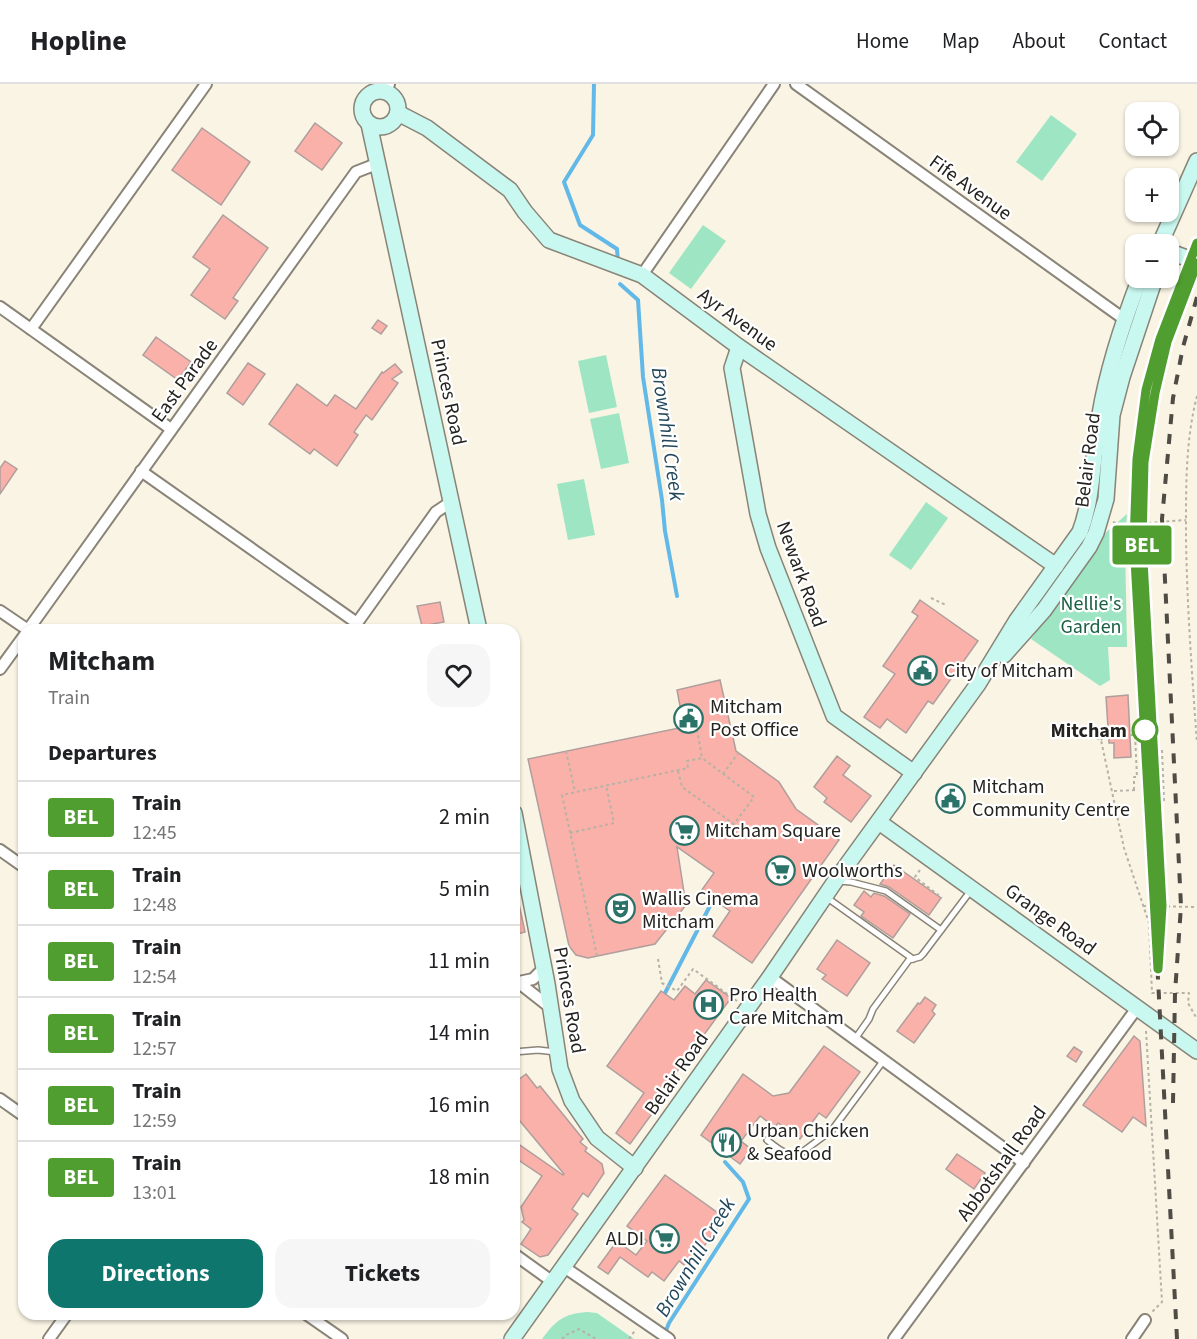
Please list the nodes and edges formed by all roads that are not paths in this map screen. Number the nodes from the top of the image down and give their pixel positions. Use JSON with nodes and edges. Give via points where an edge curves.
{"nodes":[{"id":1,"x":206,"y":84,"type":"edge"},
{"id":2,"x":774,"y":84,"type":"edge"},
{"id":3,"x":796,"y":84,"type":"edge"},
{"id":4,"x":388,"y":88,"type":"edge"},
{"id":5,"x":364,"y":89,"type":"edge"},
{"id":6,"x":398,"y":113,"type":"junction"},
{"id":7,"x":369,"y":124,"type":"junction"},
{"id":8,"x":385,"y":127,"type":"junction"},
{"id":9,"x":1197,"y":161,"type":"edge"},
{"id":10,"x":379,"y":163,"type":"junction"},
{"id":11,"x":1164,"y":234,"type":"edge"},
{"id":12,"x":1179,"y":255,"type":"edge"},
{"id":13,"x":1197,"y":262,"type":"edge"},
{"id":14,"x":636,"y":273,"type":"junction"},
{"id":15,"x":1136,"y":288,"type":"edge"},
{"id":16,"x":1152,"y":288,"type":"edge"},
{"id":17,"x":0,"y":307,"type":"edge"},
{"id":18,"x":1124,"y":319,"type":"junction"},
{"id":19,"x":31,"y":329,"type":"junction"},
{"id":20,"x":739,"y":347,"type":"junction"},
{"id":21,"x":171,"y":429,"type":"junction"},
{"id":22,"x":141,"y":471,"type":"junction"},
{"id":23,"x":451,"y":502,"type":"junction"},
{"id":24,"x":1056,"y":566,"type":"junction"},
{"id":25,"x":0,"y":611,"type":"edge"},
{"id":26,"x":19,"y":624,"type":"edge"},
{"id":27,"x":32,"y":624,"type":"edge"},
{"id":28,"x":351,"y":624,"type":"edge"},
{"id":29,"x":357,"y":624,"type":"edge"},
{"id":30,"x":478,"y":624,"type":"edge"},
{"id":31,"x":18,"y":644,"type":"edge"},
{"id":32,"x":0,"y":669,"type":"edge"},
{"id":33,"x":978,"y":684,"type":"junction"},
{"id":34,"x":914,"y":773,"type":"junction"},
{"id":35,"x":879,"y":822,"type":"junction"},
{"id":36,"x":520,"y":844,"type":"edge"},
{"id":37,"x":0,"y":850,"type":"edge"},
{"id":38,"x":18,"y":863,"type":"edge"},
{"id":39,"x":836,"y":880,"type":"junction"},
{"id":40,"x":973,"y":888,"type":"junction"},
{"id":41,"x":825,"y":896,"type":"junction"},
{"id":42,"x":941,"y":930,"type":"junction"},
{"id":43,"x":913,"y":959,"type":"junction"},
{"id":44,"x":544,"y":968,"type":"junction"},
{"id":45,"x":770,"y":977,"type":"junction"},
{"id":46,"x":520,"y":980,"type":"edge"},
{"id":47,"x":520,"y":982,"type":"edge"},
{"id":48,"x":551,"y":1008,"type":"junction"},
{"id":49,"x":1141,"y":1011,"type":"junction"},
{"id":50,"x":855,"y":1039,"type":"junction"},
{"id":51,"x":1197,"y":1050,"type":"edge"},
{"id":52,"x":520,"y":1052,"type":"edge"},
{"id":53,"x":557,"y":1052,"type":"junction"},
{"id":54,"x":884,"y":1060,"type":"junction"},
{"id":55,"x":0,"y":1099,"type":"edge"},
{"id":56,"x":18,"y":1112,"type":"edge"},
{"id":57,"x":767,"y":1140,"type":"dead end"},
{"id":58,"x":1024,"y":1162,"type":"junction"},
{"id":59,"x":634,"y":1168,"type":"junction"},
{"id":60,"x":520,"y":1258,"type":"edge"},
{"id":61,"x":564,"y":1267,"type":"junction"},
{"id":62,"x":553,"y":1282,"type":"junction"},
{"id":63,"x":63,"y":1320,"type":"edge"},
{"id":64,"x":315,"y":1320,"type":"edge"},
{"id":65,"x":1145,"y":1320,"type":"road end"},
{"id":66,"x":49,"y":1339,"type":"edge"},
{"id":67,"x":342,"y":1339,"type":"edge"},
{"id":68,"x":512,"y":1339,"type":"edge"},
{"id":69,"x":669,"y":1339,"type":"edge"},
{"id":70,"x":894,"y":1339,"type":"edge"},
{"id":71,"x":1132,"y":1339,"type":"edge"}],
"edges":[{"from":1,"to":19,"type":"street"},
{"from":2,"to":14,"type":"street"},
{"from":3,"to":18,"type":"street","name":"Fife Avenue"},
{"from":4,"to":5,"type":"street"},
{"from":4,"to":6,"type":"street"},
{"from":5,"to":7,"type":"street","via":[[361,111]]},
{"from":6,"to":8,"type":"street"},
{"from":6,"to":14,"type":"street","name":"Ayr Avenue","via":[[427,128],[510,190],[549,240]]},
{"from":7,"to":8,"type":"street"},
{"from":7,"to":10,"type":"street","name":"Princes Road"},
{"from":8,"to":10,"type":"street","name":"Princes Road"},
{"from":9,"to":11,"type":"street"},
{"from":10,"to":21,"type":"street","name":"East Parade","via":[[356,172]]},
{"from":10,"to":23,"type":"street","name":"Princes Road"},
{"from":12,"to":13,"type":"street"},
{"from":14,"to":20,"type":"street","name":"Ayr Avenue"},
{"from":15,"to":18,"type":"street","name":"Belair Road"},
{"from":16,"to":33,"type":"street","name":"Belair Road","via":[[1112,415],[1102,518],[1089,547],[1044,610]]},
{"from":17,"to":19,"type":"street"},
{"from":18,"to":24,"type":"street","name":"Belair Road","via":[[1100,414],[1086,517]]},
{"from":19,"to":21,"type":"street"},
{"from":20,"to":24,"type":"street","name":"Ayr Avenue"},
{"from":20,"to":34,"type":"street","name":"Newark Road","via":[[732,368],[758,514],[834,716]]},
{"from":21,"to":22,"type":"street","name":"East Parade"},
{"from":22,"to":27,"type":"street","name":"East Parade"},
{"from":22,"to":28,"type":"street"},
{"from":23,"to":29,"type":"street","via":[[436,512]]},
{"from":23,"to":30,"type":"street","name":"Princes Road"},
{"from":24,"to":33,"type":"street","name":"Belair Road"},
{"from":25,"to":26,"type":"street"},
{"from":31,"to":32,"type":"street"},
{"from":33,"to":34,"type":"street","name":"Belair Road"},
{"from":34,"to":35,"type":"street","name":"Belair Road"},
{"from":35,"to":39,"type":"street","name":"Belair Road"},
{"from":35,"to":40,"type":"street","name":"Grange Road"},
{"from":36,"to":44,"type":"street","name":"Princes Road"},
{"from":37,"to":38,"type":"street"},
{"from":39,"to":41,"type":"street","name":"Belair Road"},
{"from":39,"to":42,"type":"lane","via":[[886,891]]},
{"from":40,"to":42,"type":"lane"},
{"from":40,"to":49,"type":"street","name":"Grange Road"},
{"from":41,"to":43,"type":"lane"},
{"from":41,"to":45,"type":"street","name":"Belair Road"},
{"from":42,"to":43,"type":"lane","via":[[923,954]]},
{"from":43,"to":50,"type":"lane","via":[[879,1000]]},
{"from":44,"to":46,"type":"street","via":[[533,978]]},
{"from":44,"to":48,"type":"street","name":"Princes Road"},
{"from":45,"to":50,"type":"street"},
{"from":45,"to":59,"type":"street","name":"Belair Road"},
{"from":47,"to":48,"type":"street"},
{"from":48,"to":53,"type":"street","name":"Princes Road"},
{"from":49,"to":51,"type":"street","name":"Grange Road"},
{"from":49,"to":58,"type":"street","name":"Abbotshall Road"},
{"from":50,"to":54,"type":"street"},
{"from":52,"to":53,"type":"lane"},
{"from":53,"to":59,"type":"street","name":"Princes Road","via":[[560,1069],[580,1115],[597,1138]]},
{"from":54,"to":57,"type":"lane","via":[[832,1130],[801,1153],[788,1154]]},
{"from":54,"to":58,"type":"street"},
{"from":55,"to":56,"type":"street"},
{"from":58,"to":70,"type":"street","name":"Abbotshall Road"},
{"from":59,"to":61,"type":"street","name":"Belair Road"},
{"from":60,"to":62,"type":"street"},
{"from":61,"to":62,"type":"street","name":"Belair Road"},
{"from":61,"to":69,"type":"street"},
{"from":62,"to":68,"type":"street","name":"Belair Road"},
{"from":63,"to":66,"type":"street"},
{"from":64,"to":67,"type":"street"},
{"from":65,"to":71,"type":"street"}]}
